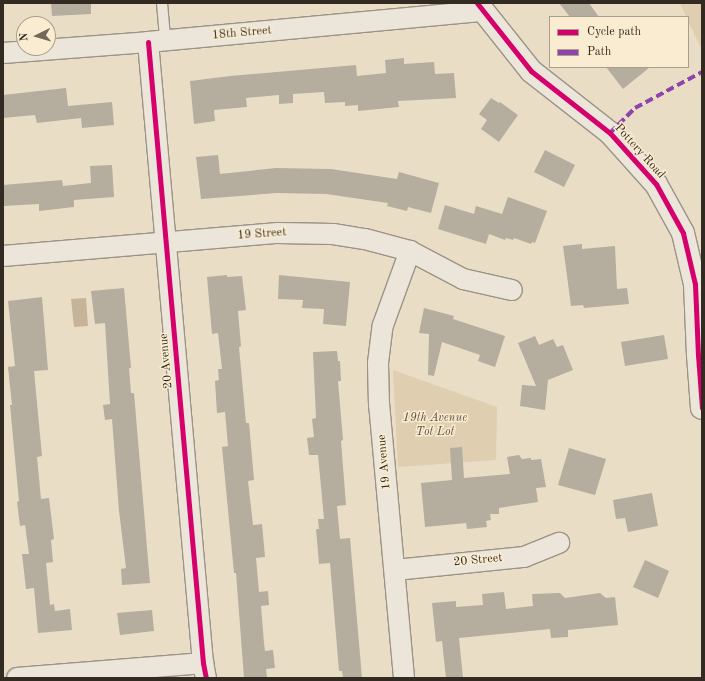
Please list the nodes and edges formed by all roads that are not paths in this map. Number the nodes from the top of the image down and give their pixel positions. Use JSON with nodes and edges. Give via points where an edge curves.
{"nodes":[{"id":1,"x":162,"y":3,"type":"edge"},
{"id":2,"x":479,"y":7,"type":"edge"},
{"id":3,"x":156,"y":41,"type":"junction"},
{"id":4,"x":3,"y":49,"type":"edge"},
{"id":5,"x":166,"y":242,"type":"junction"},
{"id":6,"x":410,"y":251,"type":"junction"},
{"id":7,"x":3,"y":256,"type":"edge"},
{"id":8,"x":512,"y":290,"type":"dead end"},
{"id":9,"x":702,"y":408,"type":"edge"},
{"id":10,"x":559,"y":543,"type":"dead end"},
{"id":11,"x":395,"y":570,"type":"junction"},
{"id":12,"x":205,"y":671,"type":"edge"},
{"id":13,"x":17,"y":678,"type":"edge"},
{"id":14,"x":404,"y":678,"type":"edge"}],
"edges":[{"from":1,"to":3,"type":"lane"},
{"from":2,"to":3,"type":"street","name":"18th Street","via":[[442,16]]},
{"from":2,"to":9,"type":"street","name":"Pottery Road","via":[[531,71],[610,133],[656,184],[683,233],[695,284]]},
{"from":3,"to":4,"type":"street","name":"18th Street"},
{"from":3,"to":5,"type":"street","name":"20 Avenue"},
{"from":5,"to":6,"type":"street","name":"19 Street","via":[[302,233],[333,234],[365,239]]},
{"from":5,"to":7,"type":"street","name":"19 Street"},
{"from":5,"to":12,"type":"street","name":"20 Avenue"},
{"from":6,"to":8,"type":"street","name":"19 Street","via":[[463,279]]},
{"from":6,"to":11,"type":"street","name":"19 Avenue","via":[[383,325],[378,363],[379,405]]},
{"from":10,"to":11,"type":"street","name":"20 Street","via":[[524,557]]},
{"from":11,"to":14,"type":"street","name":"19 Avenue"},
{"from":12,"to":13,"type":"street"}]}
